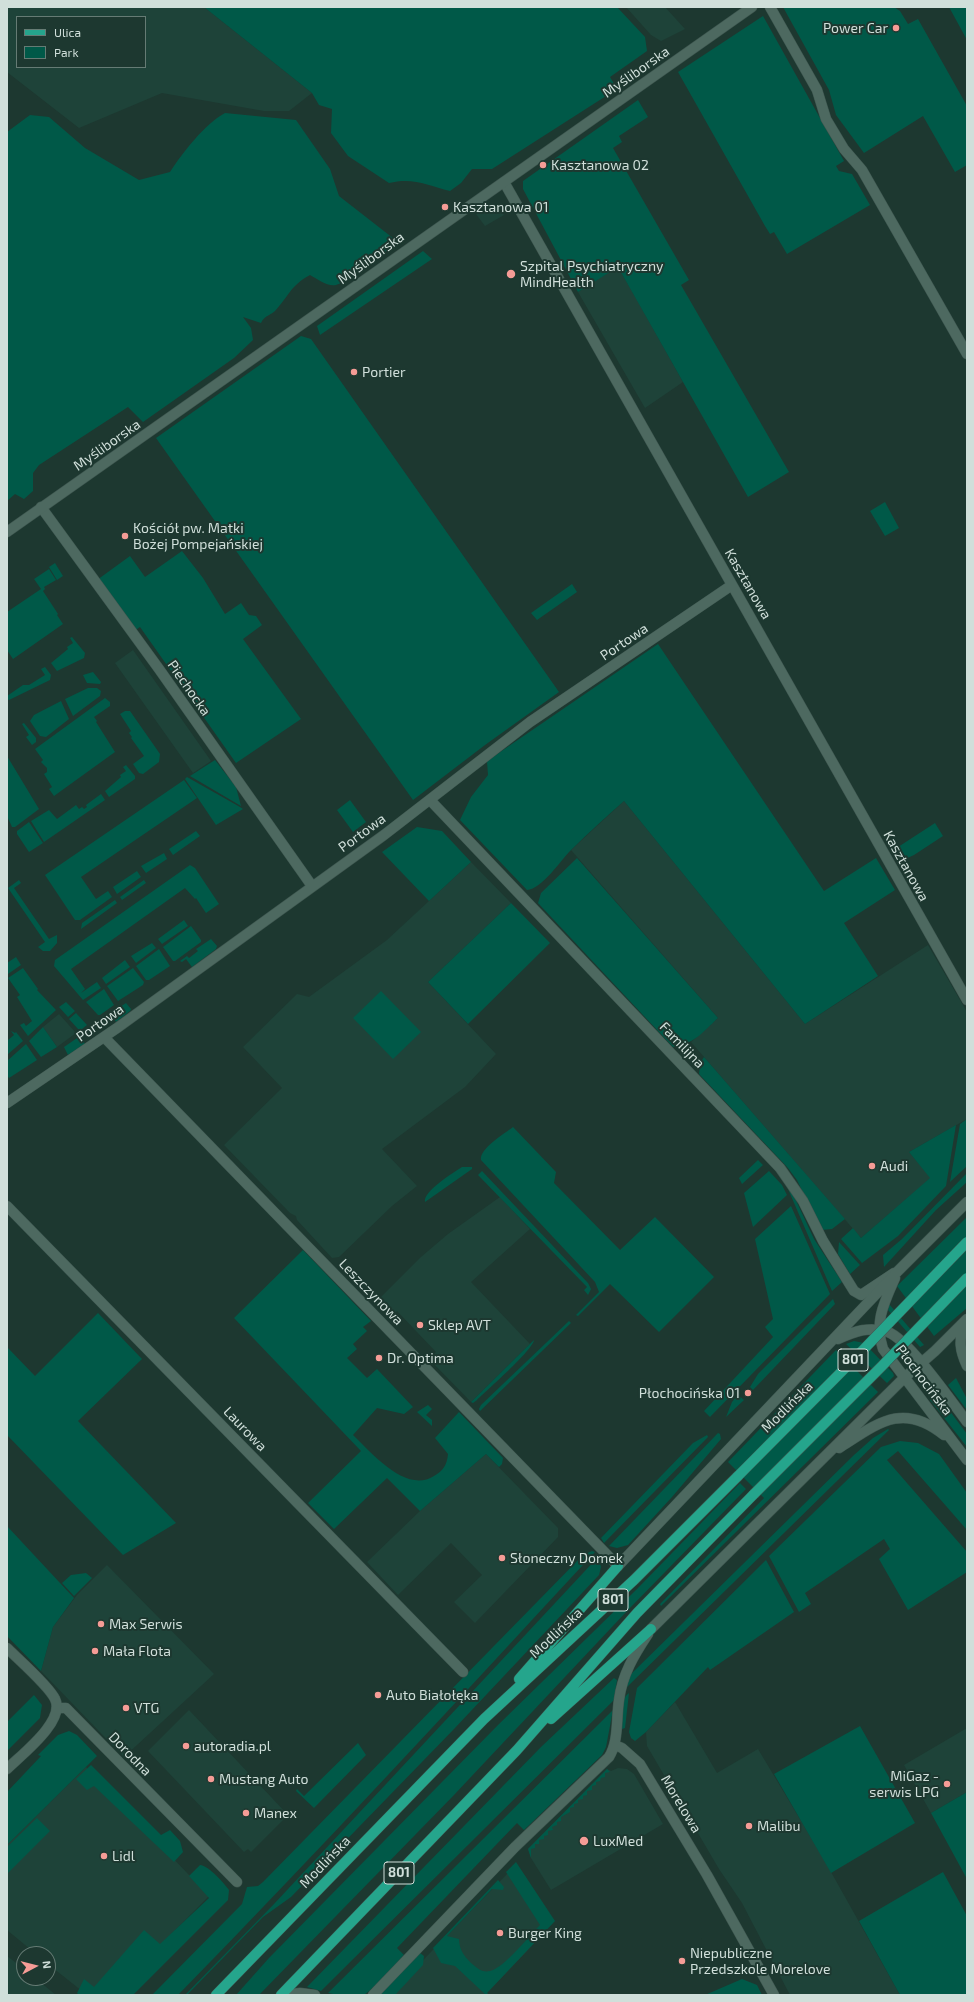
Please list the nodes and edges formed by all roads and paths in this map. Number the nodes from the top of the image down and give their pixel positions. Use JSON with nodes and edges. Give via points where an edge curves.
{"nodes":[{"id":1,"x":752,"y":7,"type":"edge"},
{"id":2,"x":770,"y":7,"type":"edge"},
{"id":3,"x":504,"y":182,"type":"junction"},
{"id":4,"x":967,"y":354,"type":"edge"},
{"id":5,"x":41,"y":507,"type":"junction"},
{"id":6,"x":7,"y":532,"type":"edge"},
{"id":7,"x":732,"y":585,"type":"junction"},
{"id":8,"x":430,"y":800,"type":"junction"},
{"id":9,"x":312,"y":886,"type":"junction"},
{"id":10,"x":967,"y":1000,"type":"edge"},
{"id":11,"x":104,"y":1037,"type":"junction"},
{"id":12,"x":7,"y":1103,"type":"edge"},
{"id":13,"x":967,"y":1202,"type":"edge"},
{"id":14,"x":7,"y":1206,"type":"edge"},
{"id":15,"x":967,"y":1242,"type":"edge"},
{"id":16,"x":898,"y":1271,"type":"junction"},
{"id":17,"x":967,"y":1278,"type":"edge"},
{"id":18,"x":967,"y":1320,"type":"edge"},
{"id":19,"x":878,"y":1330,"type":"junction"},
{"id":20,"x":833,"y":1342,"type":"junction"},
{"id":21,"x":922,"y":1363,"type":"junction"},
{"id":22,"x":967,"y":1366,"type":"edge"},
{"id":23,"x":904,"y":1378,"type":"junction"},
{"id":24,"x":967,"y":1422,"type":"edge"},
{"id":25,"x":955,"y":1443,"type":"junction"},
{"id":26,"x":824,"y":1458,"type":"junction"},
{"id":27,"x":967,"y":1460,"type":"edge"},
{"id":28,"x":618,"y":1566,"type":"junction"},
{"id":29,"x":651,"y":1629,"type":"junction"},
{"id":30,"x":7,"y":1648,"type":"edge"},
{"id":31,"x":463,"y":1672,"type":"dead end"},
{"id":32,"x":57,"y":1708,"type":"junction"},
{"id":33,"x":484,"y":1719,"type":"junction"},
{"id":34,"x":615,"y":1745,"type":"junction"},
{"id":35,"x":517,"y":1750,"type":"junction"},
{"id":36,"x":7,"y":1769,"type":"edge"},
{"id":37,"x":237,"y":1882,"type":"dead end"},
{"id":38,"x":216,"y":1995,"type":"edge"},
{"id":39,"x":281,"y":1995,"type":"edge"},
{"id":40,"x":285,"y":1995,"type":"edge"},
{"id":41,"x":315,"y":1995,"type":"edge"},
{"id":42,"x":372,"y":1995,"type":"edge"},
{"id":43,"x":774,"y":1995,"type":"edge"}],
"edges":[{"from":1,"to":3,"type":"street","name":"Myśliborska"},
{"from":2,"to":4,"type":"street","via":[[817,90],[826,120],[844,149],[862,170]]},
{"from":3,"to":5,"type":"street","name":"Myśliborska"},
{"from":3,"to":7,"type":"street","name":"Kasztanowa"},
{"from":5,"to":6,"type":"street","name":"Myśliborska"},
{"from":5,"to":9,"type":"street","name":"Piechocka"},
{"from":7,"to":8,"type":"street","name":"Portowa","via":[[530,722]]},
{"from":7,"to":10,"type":"street","name":"Kasztanowa"},
{"from":8,"to":9,"type":"street","name":"Portowa"},
{"from":8,"to":16,"type":"street","name":"Familijna","via":[[772,1159],[803,1201],[823,1241],[854,1291],[861,1295]]},
{"from":9,"to":11,"type":"street","name":"Portowa"},
{"from":11,"to":12,"type":"street","name":"Portowa"},
{"from":11,"to":28,"type":"street","name":"Leszczynowa"},
{"from":13,"to":16,"type":"street"},
{"from":14,"to":31,"type":"street","name":"Laurowa"},
{"from":15,"to":33,"type":"main road","name":"Modlińska","number":"801","bridge":true,"via":[[634,1580]]},
{"from":16,"to":19,"type":"street","name":"Płochocińska","via":[[882,1309]]},
{"from":16,"to":20,"type":"street","name":"Modlińska"},
{"from":17,"to":35,"type":"main road","number":"801","bridge":true,"via":[[637,1613]]},
{"from":18,"to":21,"type":"street"},
{"from":18,"to":22,"type":"street","via":[[960,1335],[961,1351]]},
{"from":19,"to":20,"type":"street","name":"Płochocińska","via":[[856,1330]]},
{"from":19,"to":21,"type":"street","name":"Płochocińska","via":[[895,1336]]},
{"from":19,"to":23,"type":"street","name":"Płochocińska","via":[[886,1354]]},
{"from":20,"to":28,"type":"street","name":"Modlińska"},
{"from":21,"to":23,"type":"street"},
{"from":21,"to":24,"type":"street","name":"Płochocińska"},
{"from":23,"to":25,"type":"street","name":"Płochocińska"},
{"from":23,"to":26,"type":"street"},
{"from":25,"to":26,"type":"street","name":"Płochocińska","via":[[919,1420],[901,1417],[884,1420]]},
{"from":25,"to":27,"type":"street","name":"Płochocińska"},
{"from":26,"to":29,"type":"street"},
{"from":28,"to":33,"type":"main road"},
{"from":29,"to":34,"type":"street","via":[[623,1677]]},
{"from":29,"to":35,"type":"main road"},
{"from":30,"to":32,"type":"street","via":[[52,1694],[56,1699]]},
{"from":32,"to":36,"type":"street","via":[[56,1716],[48,1728]]},
{"from":32,"to":37,"type":"street","name":"Dorodna","via":[[66,1708]]},
{"from":33,"to":38,"type":"main road","name":"Modlińska","number":"801"},
{"from":34,"to":42,"type":"street","via":[[609,1758],[515,1847]]},
{"from":34,"to":43,"type":"street","name":"Morelowa","via":[[640,1764],[707,1874]]},
{"from":35,"to":39,"type":"main road","number":"801"},
{"from":40,"to":41,"type":"street"}]}
